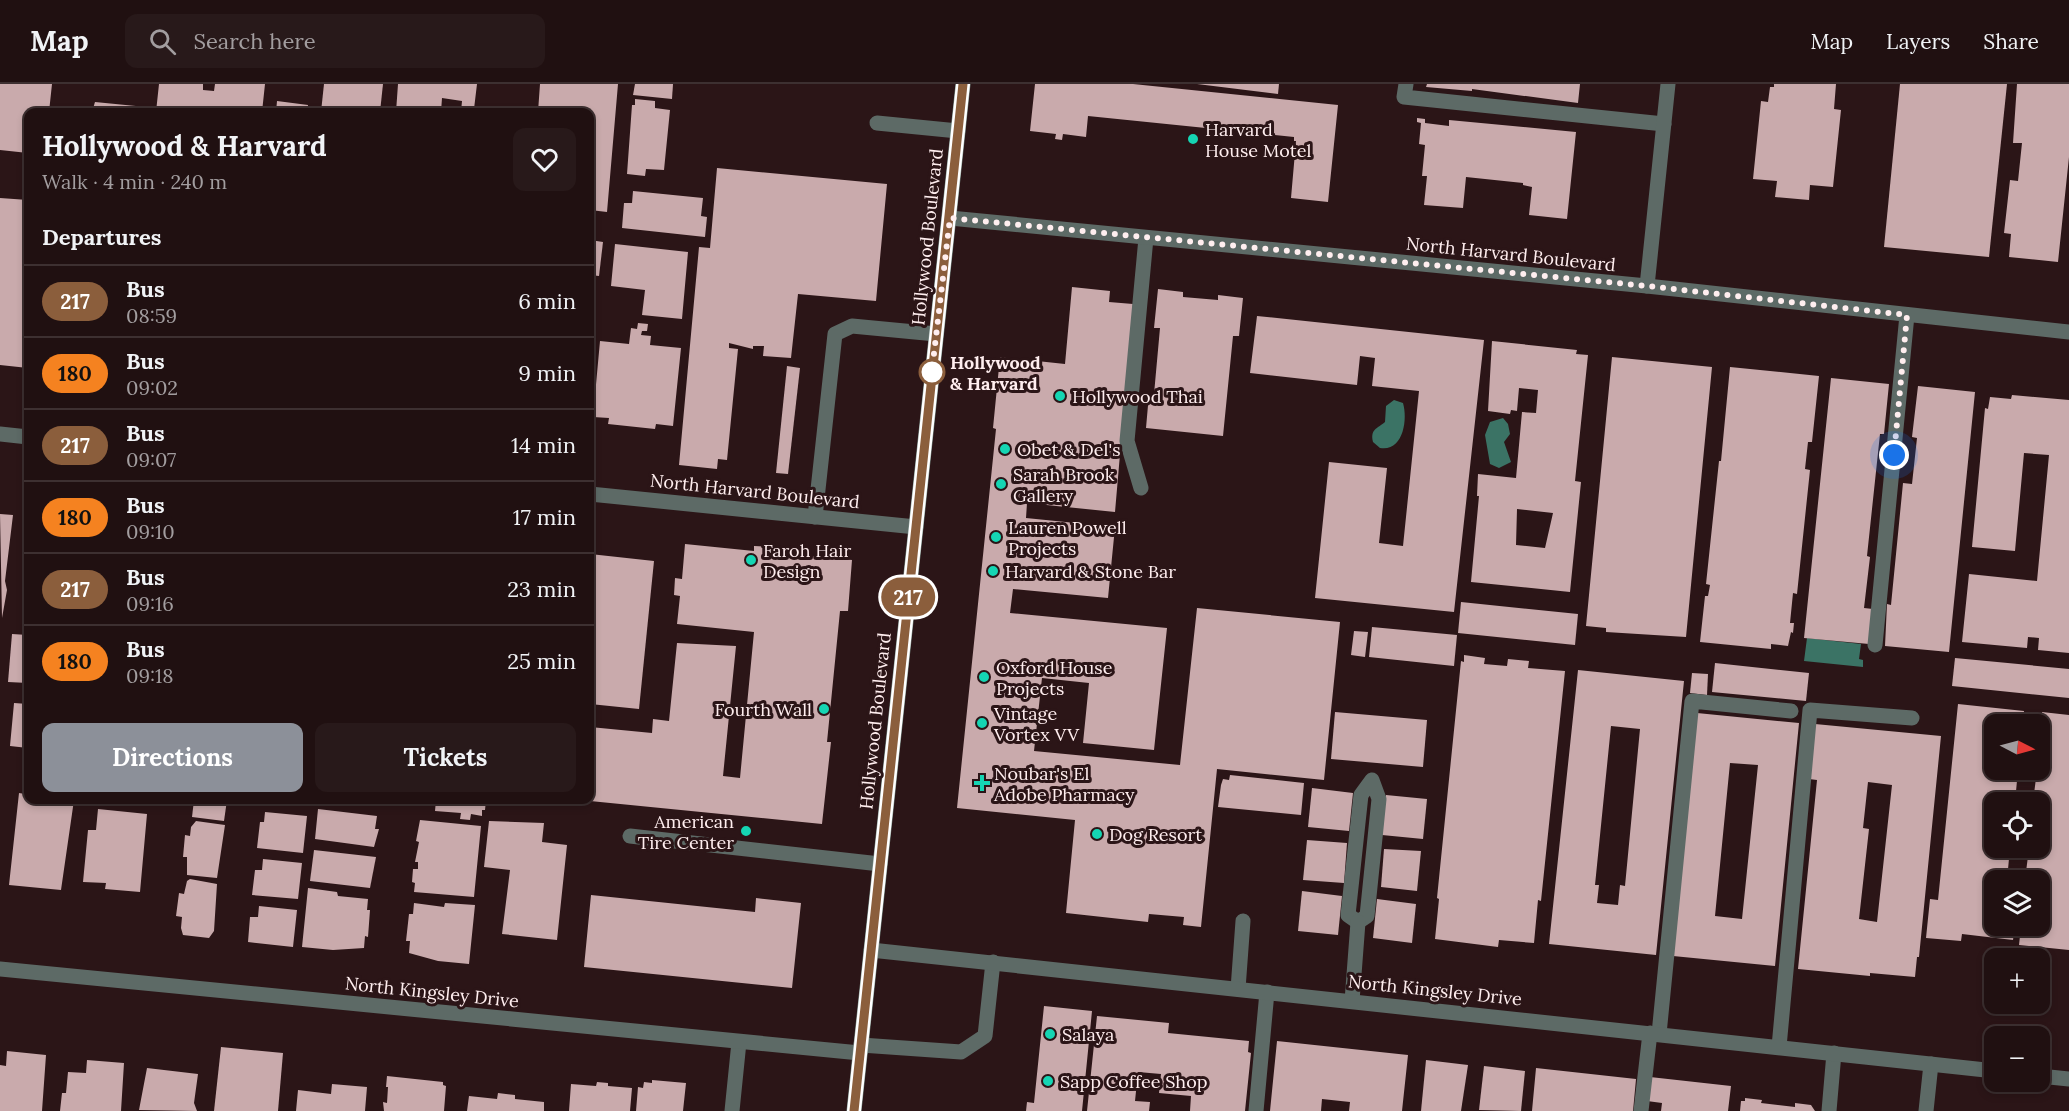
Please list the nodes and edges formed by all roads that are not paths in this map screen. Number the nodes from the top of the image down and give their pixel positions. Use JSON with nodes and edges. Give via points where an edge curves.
{"nodes":[{"id":1,"x":963,"y":84,"type":"edge"},
{"id":2,"x":1406,"y":84,"type":"edge"},
{"id":3,"x":1668,"y":84,"type":"edge"},
{"id":4,"x":877,"y":123,"type":"dead end"},
{"id":5,"x":1664,"y":124,"type":"junction"},
{"id":6,"x":958,"y":131,"type":"junction"},
{"id":7,"x":950,"y":218,"type":"junction"},
{"id":8,"x":1146,"y":238,"type":"junction"},
{"id":9,"x":1647,"y":286,"type":"junction"},
{"id":10,"x":1907,"y":315,"type":"junction"},
{"id":11,"x":2069,"y":332,"type":"edge"},
{"id":12,"x":936,"y":334,"type":"junction"},
{"id":13,"x":0,"y":434,"type":"edge"},
{"id":14,"x":24,"y":437,"type":"edge"},
{"id":15,"x":1141,"y":488,"type":"dead end"},
{"id":16,"x":594,"y":494,"type":"edge"},
{"id":17,"x":815,"y":517,"type":"junction"},
{"id":18,"x":916,"y":527,"type":"junction"},
{"id":19,"x":1875,"y":645,"type":"dead end"},
{"id":20,"x":1791,"y":711,"type":"dead end"},
{"id":21,"x":1912,"y":718,"type":"dead end"},
{"id":22,"x":630,"y":836,"type":"dead end"},
{"id":23,"x":880,"y":864,"type":"junction"},
{"id":24,"x":1243,"y":921,"type":"dead end"},
{"id":25,"x":1358,"y":922,"type":"junction"},
{"id":26,"x":871,"y":950,"type":"junction"},
{"id":27,"x":993,"y":962,"type":"junction"},
{"id":28,"x":0,"y":969,"type":"edge"},
{"id":29,"x":1238,"y":988,"type":"junction"},
{"id":30,"x":1267,"y":992,"type":"junction"},
{"id":31,"x":1352,"y":1001,"type":"junction"},
{"id":32,"x":1654,"y":1034,"type":"junction"},
{"id":33,"x":739,"y":1042,"type":"junction"},
{"id":34,"x":1779,"y":1047,"type":"junction"},
{"id":35,"x":860,"y":1049,"type":"junction"},
{"id":36,"x":1834,"y":1053,"type":"junction"},
{"id":37,"x":1931,"y":1064,"type":"junction"},
{"id":38,"x":1984,"y":1070,"type":"edge"},
{"id":39,"x":2050,"y":1077,"type":"edge"},
{"id":40,"x":2069,"y":1079,"type":"edge"},
{"id":41,"x":732,"y":1111,"type":"edge"},
{"id":42,"x":854,"y":1111,"type":"edge"},
{"id":43,"x":1256,"y":1111,"type":"edge"},
{"id":44,"x":1641,"y":1111,"type":"edge"},
{"id":45,"x":1829,"y":1111,"type":"edge"},
{"id":46,"x":1926,"y":1111,"type":"edge"}],
"edges":[{"from":1,"to":6,"type":"main road","name":"Hollywood Boulevard"},
{"from":2,"to":5,"type":"street","via":[[1404,97]]},
{"from":3,"to":5,"type":"street"},
{"from":4,"to":6,"type":"street"},
{"from":5,"to":9,"type":"street"},
{"from":6,"to":7,"type":"main road","name":"Hollywood Boulevard"},
{"from":7,"to":8,"type":"street","name":"North Harvard Boulevard"},
{"from":7,"to":12,"type":"main road","name":"Hollywood Boulevard"},
{"from":8,"to":9,"type":"street","name":"North Harvard Boulevard"},
{"from":8,"to":15,"type":"street","via":[[1127,441]]},
{"from":9,"to":10,"type":"street","name":"North Harvard Boulevard"},
{"from":10,"to":11,"type":"street","name":"North Harvard Boulevard"},
{"from":10,"to":19,"type":"street"},
{"from":12,"to":17,"type":"street","via":[[852,326],[835,334]]},
{"from":12,"to":18,"type":"main road","name":"Hollywood Boulevard"},
{"from":13,"to":14,"type":"street"},
{"from":16,"to":17,"type":"street","name":"North Harvard Boulevard"},
{"from":17,"to":18,"type":"street","name":"North Harvard Boulevard"},
{"from":18,"to":23,"type":"main road","name":"Hollywood Boulevard"},
{"from":20,"to":32,"type":"street","via":[[1692,701]]},
{"from":21,"to":34,"type":"street","via":[[1810,710]]},
{"from":22,"to":23,"type":"street"},
{"from":23,"to":26,"type":"main road","name":"Hollywood Boulevard"},
{"from":24,"to":29,"type":"street"},
{"from":25,"to":25,"type":"street","via":[[1367,916],[1379,799],[1372,780],[1361,795],[1348,915]]},
{"from":25,"to":31,"type":"street"},
{"from":26,"to":27,"type":"street","name":"North Kingsley Drive"},
{"from":26,"to":35,"type":"main road","name":"Hollywood Boulevard"},
{"from":27,"to":29,"type":"street","name":"North Kingsley Drive"},
{"from":27,"to":35,"type":"street","name":"North Kingsley Drive","via":[[985,1036],[961,1053]]},
{"from":28,"to":33,"type":"street","name":"North Kingsley Drive"},
{"from":29,"to":30,"type":"street","name":"North Kingsley Drive"},
{"from":30,"to":31,"type":"street","name":"North Kingsley Drive"},
{"from":30,"to":43,"type":"street"},
{"from":31,"to":32,"type":"street","name":"North Kingsley Drive"},
{"from":32,"to":34,"type":"street","name":"North Kingsley Drive"},
{"from":32,"to":44,"type":"street"},
{"from":33,"to":35,"type":"street","name":"North Kingsley Drive"},
{"from":33,"to":41,"type":"street"},
{"from":34,"to":36,"type":"street","name":"North Kingsley Drive"},
{"from":35,"to":42,"type":"main road","name":"Hollywood Boulevard"},
{"from":36,"to":37,"type":"street","name":"North Kingsley Drive"},
{"from":36,"to":45,"type":"street"},
{"from":37,"to":38,"type":"street","name":"North Kingsley Drive"},
{"from":37,"to":46,"type":"street"},
{"from":39,"to":40,"type":"street"}]}
